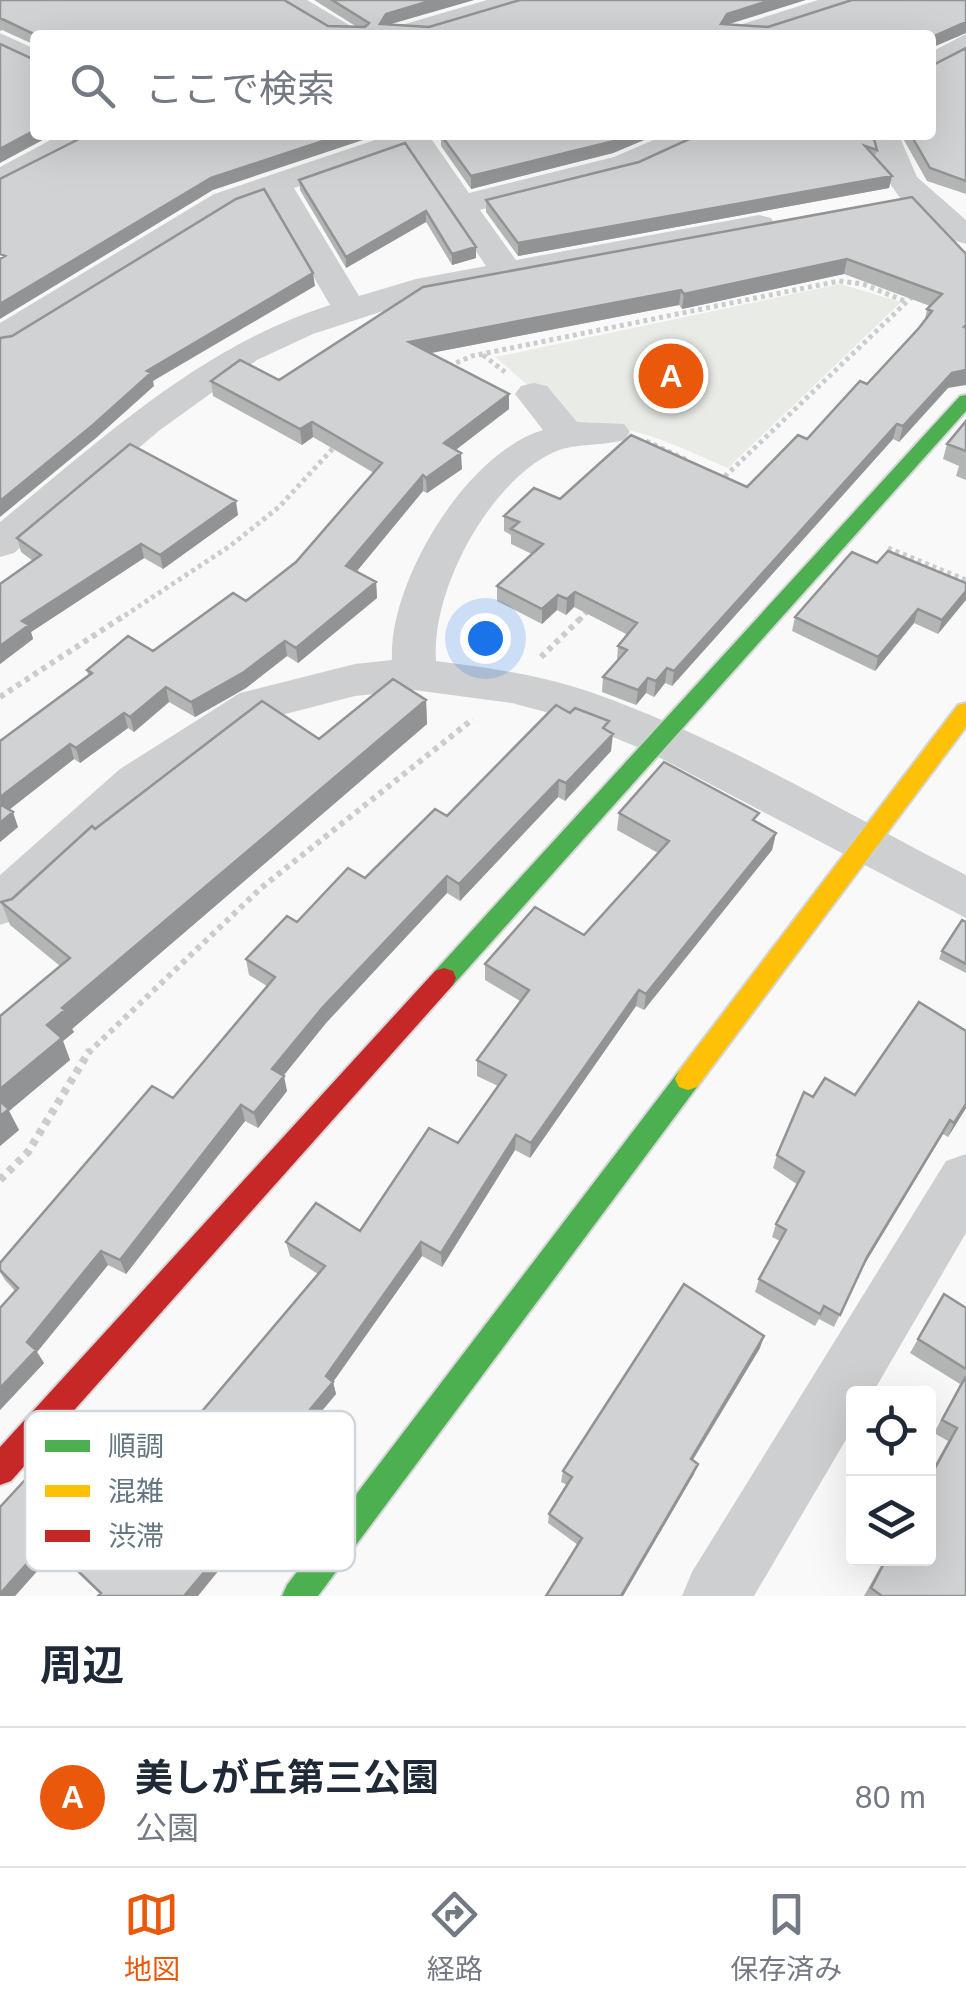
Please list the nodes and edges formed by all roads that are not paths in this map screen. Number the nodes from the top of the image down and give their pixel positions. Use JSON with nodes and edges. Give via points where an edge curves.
{"nodes":[{"id":1,"x":287,"y":0,"type":"edge"},
{"id":2,"x":516,"y":0,"type":"edge"},
{"id":3,"x":846,"y":0,"type":"edge"},
{"id":4,"x":343,"y":30,"type":"edge"},
{"id":5,"x":415,"y":30,"type":"edge"},
{"id":6,"x":753,"y":30,"type":"edge"},
{"id":7,"x":0,"y":42,"type":"edge"},
{"id":8,"x":966,"y":42,"type":"edge"},
{"id":9,"x":30,"y":58,"type":"edge"},
{"id":10,"x":936,"y":61,"type":"edge"},
{"id":11,"x":75,"y":140,"type":"edge"},
{"id":12,"x":404,"y":140,"type":"edge"},
{"id":13,"x":419,"y":140,"type":"edge"},
{"id":14,"x":679,"y":140,"type":"edge"},
{"id":15,"x":885,"y":140,"type":"edge"},
{"id":16,"x":0,"y":180,"type":"edge"},
{"id":17,"x":276,"y":184,"type":"junction"},
{"id":18,"x":915,"y":197,"type":"junction"},
{"id":19,"x":877,"y":204,"type":"edge"},
{"id":20,"x":460,"y":205,"type":"junction"},
{"id":21,"x":800,"y":218,"type":"edge"},
{"id":22,"x":966,"y":234,"type":"edge"},
{"id":23,"x":507,"y":272,"type":"junction"},
{"id":24,"x":349,"y":308,"type":"junction"},
{"id":25,"x":0,"y":338,"type":"edge"},
{"id":26,"x":534,"y":394,"type":"dead end"},
{"id":27,"x":966,"y":400,"type":"edge"},
{"id":28,"x":611,"y":432,"type":"road end"},
{"id":29,"x":568,"y":436,"type":"junction"},
{"id":30,"x":1,"y":542,"type":"edge"},
{"id":31,"x":414,"y":674,"type":"junction"},
{"id":32,"x":966,"y":711,"type":"edge"},
{"id":33,"x":663,"y":739,"type":"junction"},
{"id":34,"x":864,"y":846,"type":"junction"},
{"id":35,"x":966,"y":898,"type":"edge"},
{"id":36,"x":0,"y":905,"type":"edge"},
{"id":37,"x":966,"y":1180,"type":"edge"},
{"id":38,"x":54,"y":1411,"type":"edge"},
{"id":39,"x":25,"y":1442,"type":"edge"},
{"id":40,"x":0,"y":1470,"type":"edge"},
{"id":41,"x":355,"y":1520,"type":"edge"},
{"id":42,"x":317,"y":1571,"type":"edge"},
{"id":43,"x":298,"y":1596,"type":"edge"},
{"id":44,"x":716,"y":1596,"type":"edge"}],
"edges":[{"from":1,"to":4,"type":"street"},
{"from":2,"to":5,"type":"street"},
{"from":3,"to":6,"type":"street"},
{"from":7,"to":9,"type":"street"},
{"from":8,"to":10,"type":"street"},
{"from":11,"to":16,"type":"street"},
{"from":12,"to":17,"type":"street"},
{"from":13,"to":20,"type":"street"},
{"from":14,"to":20,"type":"street","via":[[624,164]]},
{"from":15,"to":18,"type":"street"},
{"from":17,"to":24,"type":"street"},
{"from":17,"to":25,"type":"street","via":[[225,202]]},
{"from":18,"to":19,"type":"street"},
{"from":18,"to":22,"type":"street"},
{"from":20,"to":23,"type":"street"},
{"from":21,"to":23,"type":"street"},
{"from":23,"to":24,"type":"street"},
{"from":24,"to":30,"type":"street","via":[[244,352],[146,422]]},
{"from":26,"to":29,"type":"street"},
{"from":27,"to":33,"type":"street"},
{"from":28,"to":29,"type":"street"},
{"from":29,"to":31,"type":"street","via":[[530,448],[493,481],[448,544],[414,618]]},
{"from":31,"to":33,"type":"street","via":[[512,687]]},
{"from":31,"to":36,"type":"street","via":[[355,680],[256,704],[137,782]]},
{"from":32,"to":34,"type":"street"},
{"from":33,"to":34,"type":"street"},
{"from":33,"to":38,"type":"street"},
{"from":34,"to":35,"type":"street"},
{"from":34,"to":41,"type":"street"},
{"from":37,"to":44,"type":"street"},
{"from":39,"to":40,"type":"street"},
{"from":42,"to":43,"type":"street"}]}
